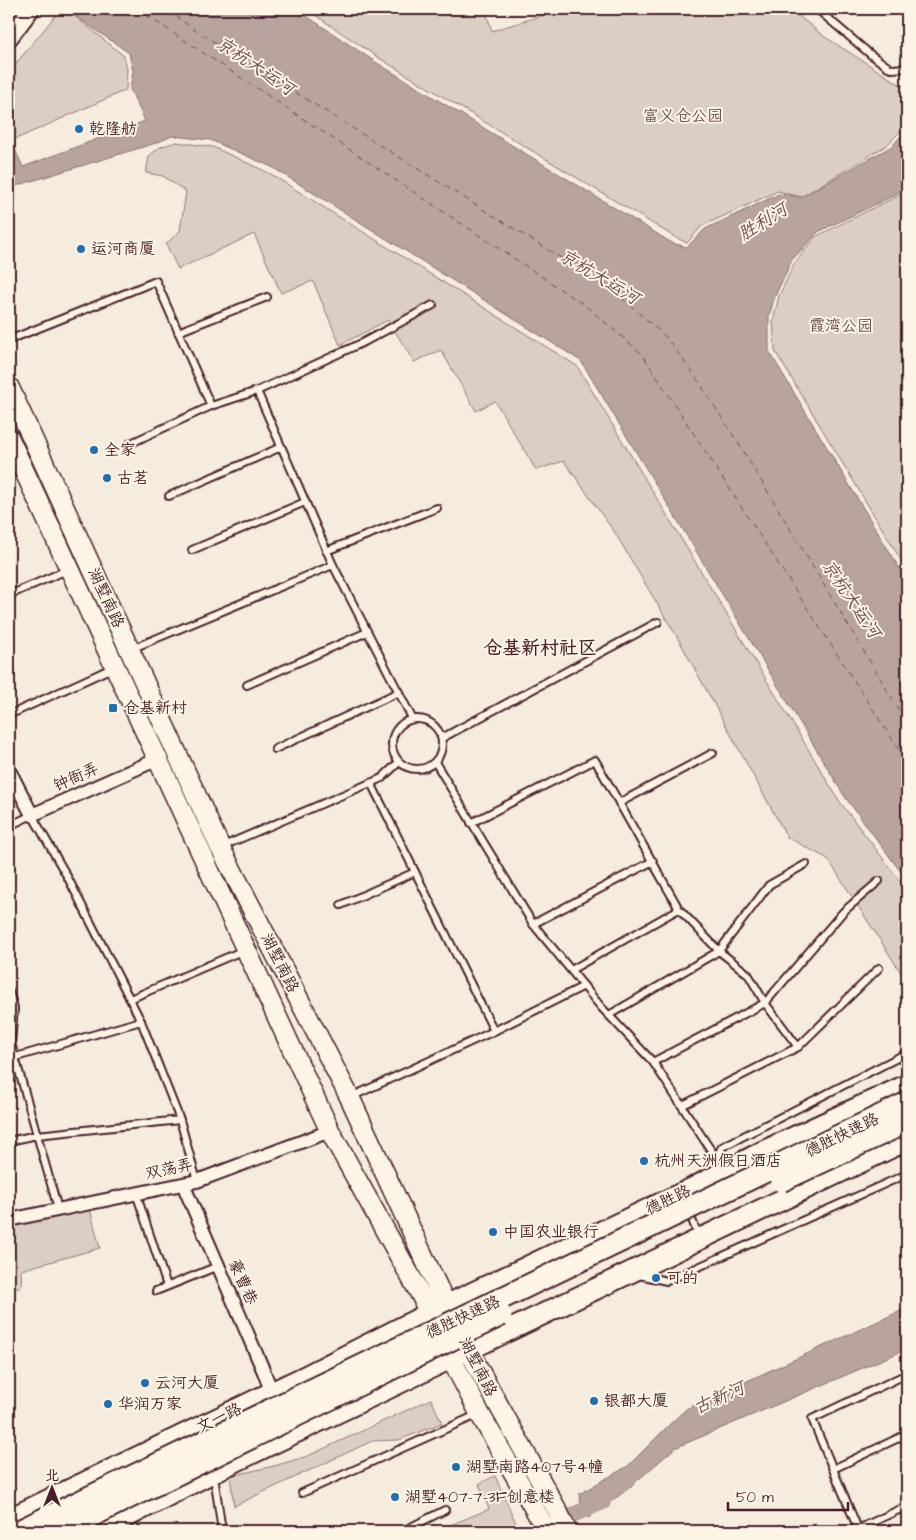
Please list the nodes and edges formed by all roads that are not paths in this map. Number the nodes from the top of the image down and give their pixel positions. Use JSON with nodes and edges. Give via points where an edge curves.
{"nodes":[{"id":1,"x":31,"y":9,"type":"edge"},
{"id":2,"x":817,"y":9,"type":"edge"},
{"id":3,"x":9,"y":38,"type":"edge"},
{"id":4,"x":907,"y":68,"type":"edge"},
{"id":5,"x":267,"y":297,"type":"dead end"},
{"id":6,"x":433,"y":304,"type":"dead end"},
{"id":7,"x":178,"y":332,"type":"junction"},
{"id":8,"x":9,"y":340,"type":"edge"},
{"id":9,"x":9,"y":387,"type":"edge"},
{"id":10,"x":257,"y":391,"type":"junction"},
{"id":11,"x":211,"y":406,"type":"junction"},
{"id":12,"x":9,"y":438,"type":"edge"},
{"id":13,"x":129,"y":444,"type":"dead end"},
{"id":14,"x":281,"y":446,"type":"junction"},
{"id":15,"x":169,"y":496,"type":"dead end"},
{"id":16,"x":305,"y":502,"type":"junction"},
{"id":17,"x":437,"y":508,"type":"dead end"},
{"id":18,"x":192,"y":550,"type":"dead end"},
{"id":19,"x":326,"y":551,"type":"junction"},
{"id":20,"x":332,"y":565,"type":"junction"},
{"id":21,"x":70,"y":569,"type":"junction"},
{"id":22,"x":9,"y":594,"type":"edge"},
{"id":23,"x":658,"y":622,"type":"dead end"},
{"id":24,"x":367,"y":632,"type":"junction"},
{"id":25,"x":130,"y":650,"type":"junction"},
{"id":26,"x":115,"y":667,"type":"junction"},
{"id":27,"x":247,"y":686,"type":"dead end"},
{"id":28,"x":399,"y":692,"type":"junction"},
{"id":29,"x":9,"y":715,"type":"edge"},
{"id":30,"x":412,"y":718,"type":"junction"},
{"id":31,"x":442,"y":738,"type":"junction"},
{"id":32,"x":275,"y":749,"type":"dead end"},
{"id":33,"x":713,"y":753,"type":"dead end"},
{"id":34,"x":158,"y":759,"type":"junction"},
{"id":35,"x":399,"y":762,"type":"junction"},
{"id":36,"x":435,"y":762,"type":"junction"},
{"id":37,"x":9,"y":770,"type":"edge"},
{"id":38,"x":371,"y":783,"type":"junction"},
{"id":39,"x":619,"y":803,"type":"junction"},
{"id":40,"x":32,"y":815,"type":"junction"},
{"id":41,"x":471,"y":823,"type":"junction"},
{"id":42,"x":9,"y":826,"type":"edge"},
{"id":43,"x":220,"y":847,"type":"junction"},
{"id":44,"x":653,"y":861,"type":"junction"},
{"id":45,"x":806,"y":864,"type":"dead end"},
{"id":46,"x":415,"y":872,"type":"junction"},
{"id":47,"x":880,"y":881,"type":"dead end"},
{"id":48,"x":341,"y":906,"type":"dead end"},
{"id":49,"x":679,"y":910,"type":"junction"},
{"id":50,"x":533,"y":924,"type":"junction"},
{"id":51,"x":246,"y":949,"type":"junction"},
{"id":52,"x":719,"y":951,"type":"junction"},
{"id":53,"x":879,"y":968,"type":"dead end"},
{"id":54,"x":571,"y":970,"type":"junction"},
{"id":55,"x":584,"y":986,"type":"junction"},
{"id":56,"x":9,"y":992,"type":"edge"},
{"id":57,"x":130,"y":999,"type":"junction"},
{"id":58,"x":765,"y":1003,"type":"junction"},
{"id":59,"x":609,"y":1015,"type":"junction"},
{"id":60,"x":141,"y":1021,"type":"junction"},
{"id":61,"x":494,"y":1032,"type":"junction"},
{"id":62,"x":798,"y":1047,"type":"junction"},
{"id":63,"x":907,"y":1053,"type":"edge"},
{"id":64,"x":12,"y":1058,"type":"edge"},
{"id":65,"x":653,"y":1062,"type":"junction"},
{"id":66,"x":907,"y":1085,"type":"edge"},
{"id":67,"x":350,"y":1098,"type":"junction"},
{"id":68,"x":907,"y":1103,"type":"edge"},
{"id":69,"x":682,"y":1105,"type":"junction"},
{"id":70,"x":180,"y":1120,"type":"junction"},
{"id":71,"x":907,"y":1122,"type":"edge"},
{"id":72,"x":330,"y":1131,"type":"junction"},
{"id":73,"x":37,"y":1135,"type":"junction"},
{"id":74,"x":907,"y":1140,"type":"edge"},
{"id":75,"x":9,"y":1141,"type":"edge"},
{"id":76,"x":907,"y":1174,"type":"edge"},
{"id":77,"x":197,"y":1182,"type":"junction"},
{"id":78,"x":183,"y":1184,"type":"junction"},
{"id":79,"x":136,"y":1193,"type":"junction"},
{"id":80,"x":690,"y":1196,"type":"junction"},
{"id":81,"x":58,"y":1209,"type":"junction"},
{"id":82,"x":9,"y":1220,"type":"edge"},
{"id":83,"x":713,"y":1233,"type":"junction"},
{"id":84,"x":218,"y":1266,"type":"junction"},
{"id":85,"x":630,"y":1273,"type":"junction"},
{"id":86,"x":167,"y":1286,"type":"junction"},
{"id":87,"x":156,"y":1291,"type":"dead end"},
{"id":88,"x":447,"y":1306,"type":"junction"},
{"id":89,"x":428,"y":1314,"type":"junction"},
{"id":90,"x":469,"y":1349,"type":"junction"},
{"id":91,"x":450,"y":1357,"type":"junction"},
{"id":92,"x":907,"y":1374,"type":"edge"},
{"id":93,"x":272,"y":1393,"type":"junction"},
{"id":94,"x":480,"y":1414,"type":"junction"},
{"id":95,"x":907,"y":1434,"type":"edge"},
{"id":96,"x":833,"y":1469,"type":"junction"},
{"id":97,"x":213,"y":1472,"type":"junction"},
{"id":98,"x":302,"y":1493,"type":"dead end"},
{"id":99,"x":907,"y":1506,"type":"edge"},
{"id":100,"x":445,"y":1510,"type":"dead end"},
{"id":101,"x":9,"y":1519,"type":"edge"},
{"id":102,"x":548,"y":1519,"type":"edge"},
{"id":103,"x":856,"y":1530,"type":"edge"},
{"id":104,"x":19,"y":1531,"type":"edge"},
{"id":105,"x":62,"y":1531,"type":"edge"},
{"id":106,"x":99,"y":1531,"type":"edge"},
{"id":107,"x":222,"y":1531,"type":"edge"},
{"id":108,"x":403,"y":1531,"type":"edge"},
{"id":109,"x":568,"y":1531,"type":"edge"}],
"edges":[{"from":1,"to":3,"type":"street"},
{"from":2,"to":4,"type":"lane","via":[[891,69]]},
{"from":5,"to":7,"type":"lane"},
{"from":6,"to":10,"type":"lane","via":[[364,342]]},
{"from":7,"to":8,"type":"lane","via":[[156,281]]},
{"from":7,"to":11,"type":"lane"},
{"from":9,"to":25,"type":"main road","name":"湖墅南路"},
{"from":10,"to":11,"type":"lane"},
{"from":10,"to":14,"type":"lane"},
{"from":11,"to":13,"type":"lane"},
{"from":12,"to":21,"type":"main road","name":"湖墅南路"},
{"from":14,"to":15,"type":"lane"},
{"from":14,"to":16,"type":"lane"},
{"from":16,"to":18,"type":"lane"},
{"from":16,"to":19,"type":"lane"},
{"from":17,"to":19,"type":"lane"},
{"from":19,"to":20,"type":"lane"},
{"from":20,"to":24,"type":"lane"},
{"from":20,"to":25,"type":"lane"},
{"from":21,"to":22,"type":"lane"},
{"from":21,"to":26,"type":"main road","name":"湖墅南路"},
{"from":23,"to":31,"type":"lane"},
{"from":24,"to":27,"type":"lane"},
{"from":24,"to":28,"type":"lane"},
{"from":25,"to":43,"type":"main road","name":"湖墅南路"},
{"from":26,"to":29,"type":"lane"},
{"from":26,"to":34,"type":"main road","name":"湖墅南路"},
{"from":28,"to":30,"type":"lane"},
{"from":28,"to":32,"type":"lane"},
{"from":30,"to":31,"type":"lane","via":[[428,720]]},
{"from":30,"to":35,"type":"lane","via":[[393,732],[391,748]]},
{"from":31,"to":36,"type":"lane","via":[[440,755]]},
{"from":33,"to":39,"type":"lane"},
{"from":34,"to":40,"type":"street","name":"钟衙弄"},
{"from":34,"to":51,"type":"main road","name":"湖墅南路"},
{"from":35,"to":36,"type":"lane","via":[[406,767],[421,769]]},
{"from":35,"to":38,"type":"lane","via":[[382,778]]},
{"from":36,"to":41,"type":"lane"},
{"from":37,"to":40,"type":"street"},
{"from":38,"to":43,"type":"lane"},
{"from":38,"to":46,"type":"lane"},
{"from":39,"to":41,"type":"lane","via":[[594,760]]},
{"from":39,"to":44,"type":"lane"},
{"from":40,"to":42,"type":"lane","name":"钟衙弄"},
{"from":40,"to":57,"type":"lane"},
{"from":41,"to":50,"type":"lane"},
{"from":43,"to":67,"type":"main road","name":"湖墅南路"},
{"from":44,"to":49,"type":"lane"},
{"from":44,"to":50,"type":"lane"},
{"from":45,"to":52,"type":"lane","via":[[769,885]]},
{"from":46,"to":48,"type":"lane"},
{"from":46,"to":61,"type":"lane"},
{"from":47,"to":58,"type":"lane","via":[[843,912]]},
{"from":49,"to":52,"type":"lane"},
{"from":49,"to":54,"type":"lane"},
{"from":50,"to":54,"type":"lane"},
{"from":51,"to":57,"type":"lane"},
{"from":51,"to":72,"type":"main road","name":"湖墅南路"},
{"from":52,"to":58,"type":"lane","via":[[748,974]]},
{"from":52,"to":59,"type":"lane"},
{"from":53,"to":62,"type":"lane"},
{"from":54,"to":55,"type":"lane"},
{"from":55,"to":59,"type":"lane"},
{"from":55,"to":61,"type":"lane"},
{"from":56,"to":64,"type":"lane","via":[[14,1008]]},
{"from":57,"to":60,"type":"lane"},
{"from":58,"to":62,"type":"lane"},
{"from":58,"to":65,"type":"lane"},
{"from":59,"to":65,"type":"lane"},
{"from":60,"to":64,"type":"lane"},
{"from":60,"to":70,"type":"lane"},
{"from":61,"to":67,"type":"lane"},
{"from":62,"to":69,"type":"lane"},
{"from":63,"to":69,"type":"lane","via":[[722,1147],[716,1158]]},
{"from":64,"to":73,"type":"lane"},
{"from":65,"to":69,"type":"lane"},
{"from":66,"to":80,"type":"main road","name":"德胜路","via":[[764,1151]]},
{"from":67,"to":88,"type":"main road","name":"湖墅南路"},
{"from":68,"to":104,"type":"highway","name":"德胜快速路","bridge":true},
{"from":70,"to":73,"type":"lane"},
{"from":70,"to":77,"type":"lane"},
{"from":71,"to":105,"type":"highway","name":"德胜快速路","bridge":true,"via":[[626,1253]]},
{"from":72,"to":77,"type":"street","name":"双荡弄"},
{"from":72,"to":89,"type":"main road","name":"湖墅南路","via":[[423,1299]]},
{"from":73,"to":75,"type":"lane"},
{"from":73,"to":81,"type":"lane"},
{"from":74,"to":83,"type":"main road"},
{"from":76,"to":85,"type":"lane","via":[[667,1281]]},
{"from":77,"to":78,"type":"street","name":"双荡弄"},
{"from":78,"to":79,"type":"street","name":"双荡弄"},
{"from":78,"to":84,"type":"street","name":"豪曹巷"},
{"from":79,"to":81,"type":"street","name":"双荡弄"},
{"from":79,"to":86,"type":"lane"},
{"from":80,"to":83,"type":"lane","via":[[696,1230]]},
{"from":80,"to":88,"type":"main road","name":"德胜路"},
{"from":81,"to":82,"type":"street","name":"双荡弄"},
{"from":83,"to":85,"type":"main road"},
{"from":84,"to":86,"type":"lane"},
{"from":84,"to":93,"type":"street","name":"豪曹巷"},
{"from":85,"to":90,"type":"main road"},
{"from":86,"to":87,"type":"lane"},
{"from":88,"to":89,"type":"main road","name":"德胜路"},
{"from":88,"to":90,"type":"main road","name":"湖墅南路"},
{"from":89,"to":91,"type":"main road","name":"湖墅南路"},
{"from":89,"to":93,"type":"main road","name":"文一路"},
{"from":90,"to":91,"type":"main road"},
{"from":90,"to":102,"type":"main road","name":"湖墅南路"},
{"from":91,"to":94,"type":"main road","name":"湖墅南路"},
{"from":91,"to":97,"type":"main road"},
{"from":92,"to":96,"type":"lane","via":[[812,1419]]},
{"from":93,"to":101,"type":"main road","name":"文一路"},
{"from":94,"to":98,"type":"lane"},
{"from":94,"to":102,"type":"main road","name":"湖墅南路"},
{"from":95,"to":96,"type":"lane"},
{"from":96,"to":103,"type":"lane"},
{"from":97,"to":106,"type":"main road"},
{"from":97,"to":107,"type":"lane"},
{"from":99,"to":103,"type":"lane"},
{"from":100,"to":108,"type":"lane"},
{"from":102,"to":109,"type":"main road","name":"湖墅南路"}]}
